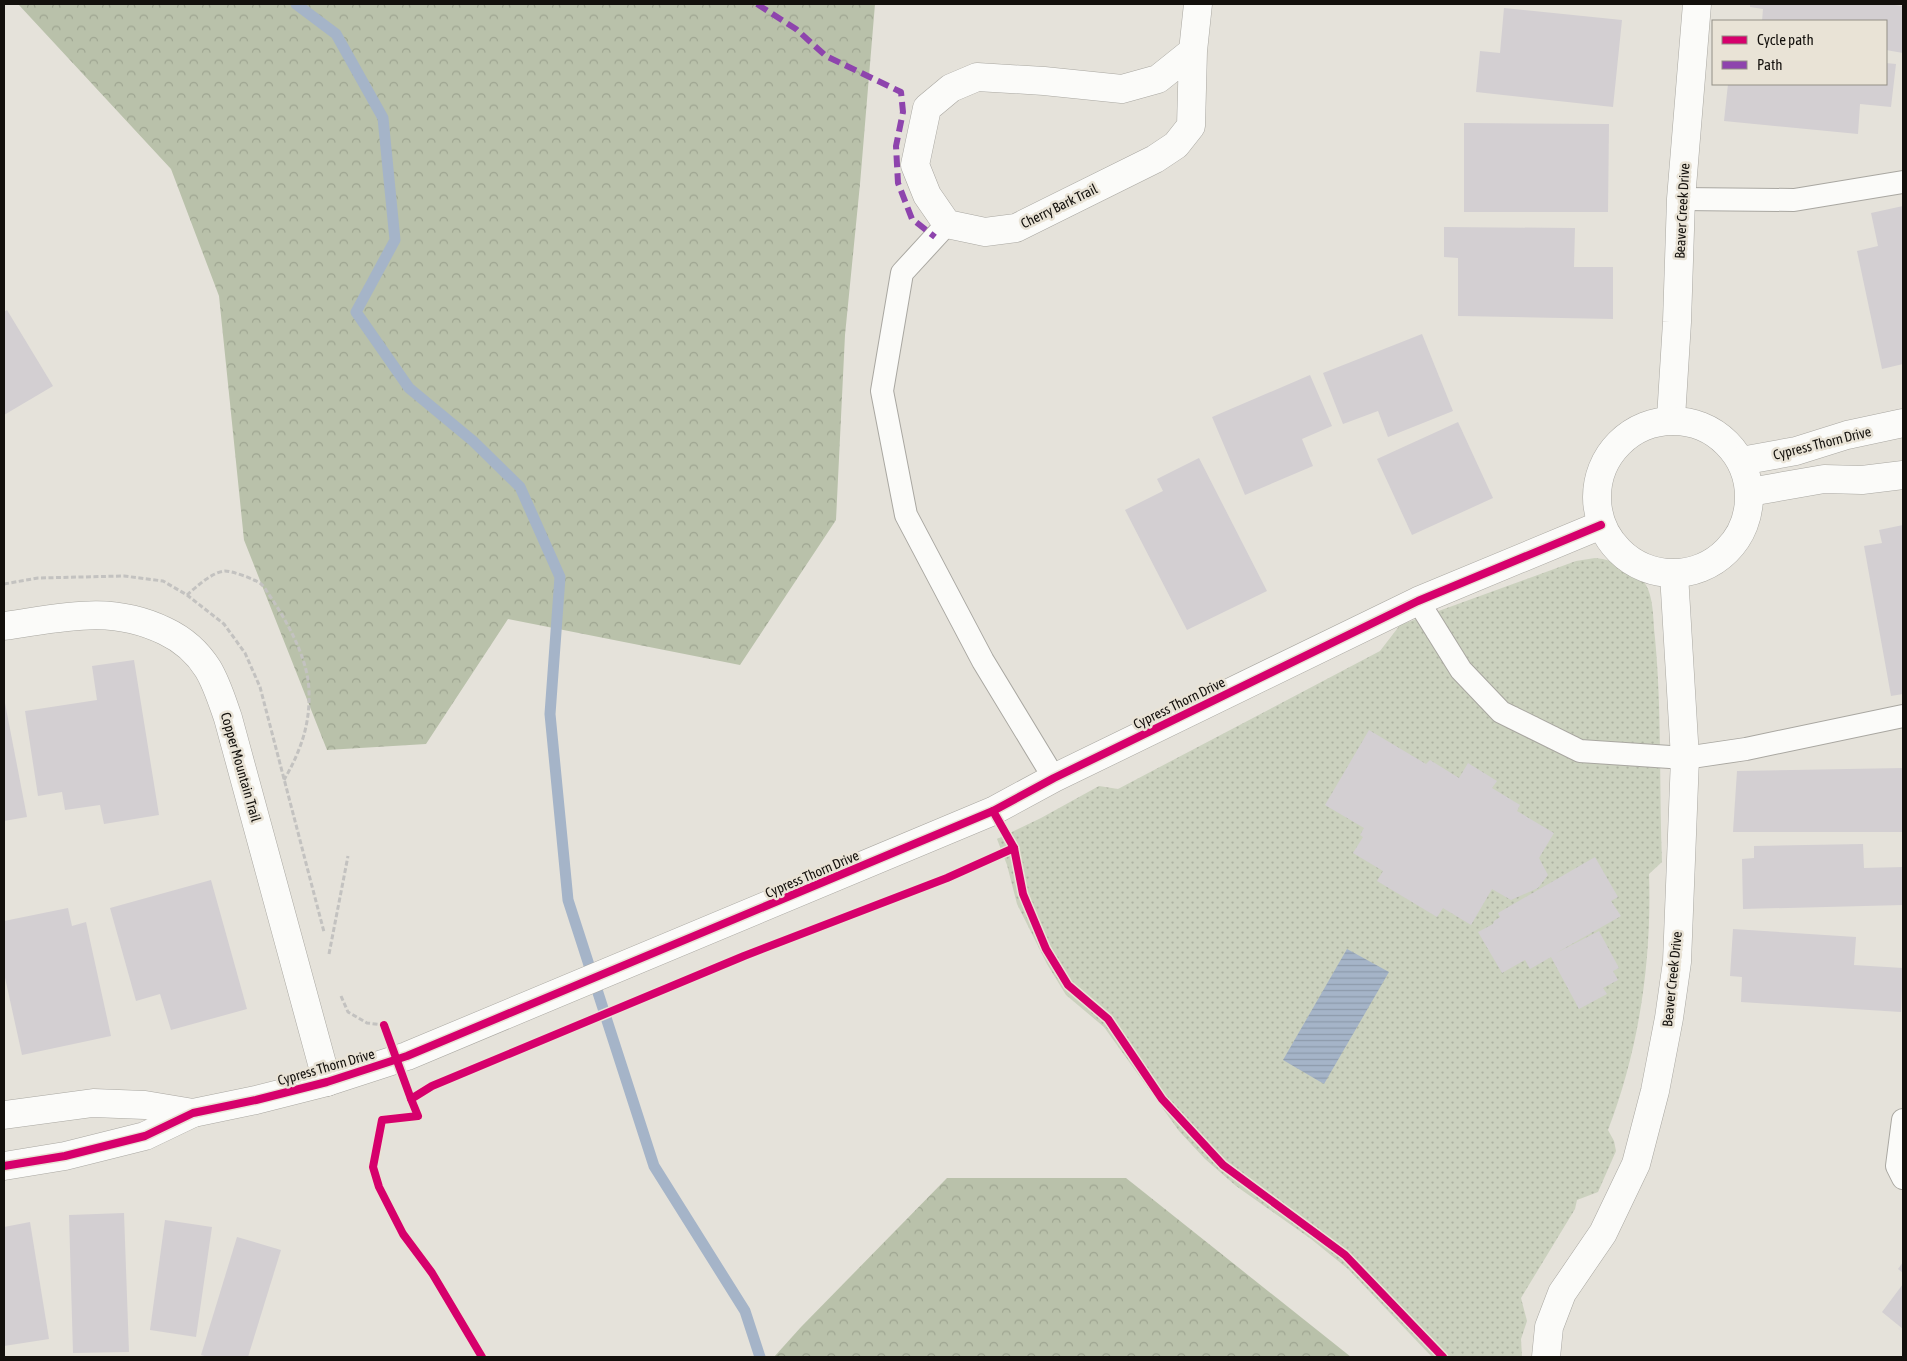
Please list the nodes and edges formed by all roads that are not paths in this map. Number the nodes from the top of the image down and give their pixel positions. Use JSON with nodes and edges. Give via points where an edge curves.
{"nodes":[{"id":1,"x":1198,"y":4,"type":"edge"},
{"id":2,"x":1697,"y":4,"type":"edge"},
{"id":3,"x":1193,"y":50,"type":"junction"},
{"id":4,"x":1903,"y":182,"type":"edge"},
{"id":5,"x":1681,"y":199,"type":"junction"},
{"id":6,"x":947,"y":224,"type":"junction"},
{"id":7,"x":1671,"y":418,"type":"junction"},
{"id":8,"x":1903,"y":423,"type":"edge"},
{"id":9,"x":1741,"y":461,"type":"junction"},
{"id":10,"x":1903,"y":475,"type":"edge"},
{"id":11,"x":1750,"y":492,"type":"junction"},
{"id":12,"x":1602,"y":525,"type":"junction"},
{"id":13,"x":1674,"y":574,"type":"junction"},
{"id":14,"x":1418,"y":601,"type":"junction"},
{"id":15,"x":4,"y":626,"type":"edge"},
{"id":16,"x":1903,"y":716,"type":"edge"},
{"id":17,"x":1685,"y":758,"type":"junction"},
{"id":18,"x":1054,"y":778,"type":"junction"},
{"id":19,"x":327,"y":1082,"type":"junction"},
{"id":20,"x":193,"y":1113,"type":"junction"},
{"id":21,"x":4,"y":1115,"type":"edge"},
{"id":22,"x":1903,"y":1120,"type":"edge"},
{"id":23,"x":4,"y":1166,"type":"edge"},
{"id":24,"x":1903,"y":1178,"type":"edge"},
{"id":25,"x":1546,"y":1357,"type":"edge"}],
"edges":[{"from":1,"to":3,"type":"street","name":"Cherry Bark Trail"},
{"from":2,"to":5,"type":"street","name":"Beaver Creek Drive"},
{"from":3,"to":6,"type":"street","name":"Cherry Bark Trail","via":[[1191,126],[1176,145],[1155,159],[1016,228],[985,232]]},
{"from":3,"to":6,"type":"street","via":[[1158,79],[1122,89],[977,77],[951,88],[926,108],[914,164],[927,195]]},
{"from":4,"to":5,"type":"lane","via":[[1794,200]]},
{"from":5,"to":7,"type":"street","name":"Beaver Creek Drive"},
{"from":6,"to":18,"type":"lane","via":[[902,273],[882,391],[906,515],[983,661]]},
{"from":7,"to":9,"type":"street","via":[[1710,429],[1731,445]]},
{"from":7,"to":12,"type":"street","via":[[1635,429],[1615,445],[1602,467],[1596,493]]},
{"from":8,"to":9,"type":"street","name":"Cypress Thorn Drive","via":[[1847,435],[1796,451]]},
{"from":9,"to":11,"type":"street"},
{"from":10,"to":11,"type":"street","via":[[1862,480],[1824,479]]},
{"from":11,"to":13,"type":"street","via":[[1747,517],[1737,540],[1720,558],[1699,570]]},
{"from":12,"to":13,"type":"street","via":[[1610,541],[1628,559],[1650,570]]},
{"from":12,"to":14,"type":"street","name":"Cypress Thorn Drive"},
{"from":13,"to":17,"type":"street","name":"Beaver Creek Drive"},
{"from":14,"to":17,"type":"lane","via":[[1461,670],[1501,712],[1580,751]]},
{"from":14,"to":18,"type":"street","name":"Cypress Thorn Drive"},
{"from":15,"to":19,"type":"street","name":"Copper Mountain Trail","via":[[83,615],[128,617],[152,624],[174,636],[207,668],[228,718]]},
{"from":16,"to":17,"type":"lane","via":[[1746,750]]},
{"from":17,"to":25,"type":"street","name":"Beaver Creek Drive","via":[[1676,962],[1655,1091],[1636,1164],[1603,1233],[1562,1293],[1549,1327]]},
{"from":18,"to":19,"type":"street","name":"Cypress Thorn Drive","via":[[993,811],[932,838],[407,1056]]},
{"from":19,"to":20,"type":"street","name":"Cypress Thorn Drive"},
{"from":20,"to":21,"type":"street","name":"Cypress Thorn Drive","via":[[145,1105],[94,1103]]},
{"from":20,"to":23,"type":"street","name":"Cypress Thorn Drive","via":[[145,1136],[65,1156]]},
{"from":22,"to":24,"type":"lane","via":[[1897,1166]]}]}
